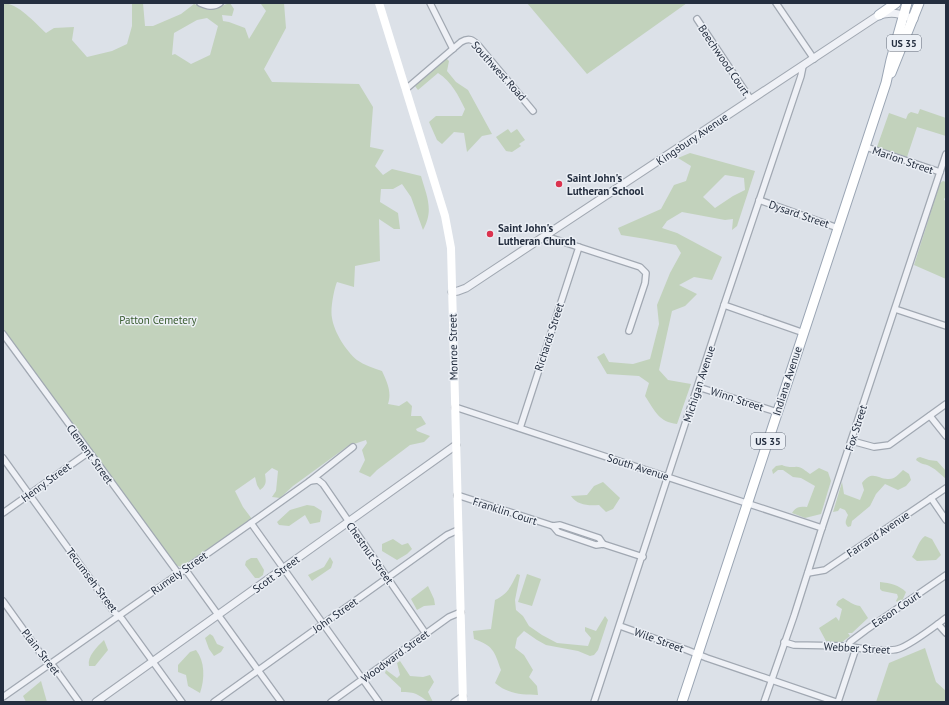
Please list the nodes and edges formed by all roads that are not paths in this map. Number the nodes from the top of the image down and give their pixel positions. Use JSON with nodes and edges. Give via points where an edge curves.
{"nodes":[{"id":1,"x":200,"y":3,"type":"edge"},
{"id":2,"x":220,"y":3,"type":"edge"},
{"id":3,"x":379,"y":3,"type":"edge"},
{"id":4,"x":430,"y":3,"type":"edge"},
{"id":5,"x":776,"y":3,"type":"edge"},
{"id":6,"x":896,"y":3,"type":"edge"},
{"id":7,"x":907,"y":3,"type":"edge"},
{"id":8,"x":919,"y":3,"type":"edge"},
{"id":9,"x":879,"y":15,"type":"junction"},
{"id":10,"x":903,"y":16,"type":"junction"},
{"id":11,"x":697,"y":19,"type":"dead end"},
{"id":12,"x":914,"y":20,"type":"junction"},
{"id":13,"x":453,"y":49,"type":"junction"},
{"id":14,"x":814,"y":59,"type":"junction"},
{"id":15,"x":803,"y":66,"type":"junction"},
{"id":16,"x":886,"y":83,"type":"junction"},
{"id":17,"x":406,"y":89,"type":"junction"},
{"id":18,"x":751,"y":100,"type":"junction"},
{"id":19,"x":533,"y":111,"type":"dead end"},
{"id":20,"x":866,"y":147,"type":"junction"},
{"id":21,"x":946,"y":154,"type":"edge"},
{"id":22,"x":940,"y":172,"type":"junction"},
{"id":23,"x":759,"y":200,"type":"junction"},
{"id":24,"x":838,"y":228,"type":"junction"},
{"id":25,"x":545,"y":236,"type":"junction"},
{"id":26,"x":579,"y":247,"type":"junction"},
{"id":27,"x":452,"y":292,"type":"junction"},
{"id":28,"x":724,"y":305,"type":"junction"},
{"id":29,"x":895,"y":309,"type":"junction"},
{"id":30,"x":946,"y":326,"type":"edge"},
{"id":31,"x":629,"y":331,"type":"dead end"},
{"id":32,"x":804,"y":332,"type":"junction"},
{"id":33,"x":3,"y":334,"type":"edge"},
{"id":34,"x":698,"y":386,"type":"junction"},
{"id":35,"x":946,"y":404,"type":"edge"},
{"id":36,"x":455,"y":407,"type":"junction"},
{"id":37,"x":777,"y":412,"type":"junction"},
{"id":38,"x":930,"y":416,"type":"junction"},
{"id":39,"x":520,"y":428,"type":"junction"},
{"id":40,"x":946,"y":436,"type":"edge"},
{"id":41,"x":852,"y":440,"type":"junction"},
{"id":42,"x":456,"y":445,"type":"junction"},
{"id":43,"x":353,"y":447,"type":"dead end"},
{"id":44,"x":89,"y":452,"type":"junction"},
{"id":45,"x":3,"y":458,"type":"edge"},
{"id":46,"x":668,"y":478,"type":"junction"},
{"id":47,"x":310,"y":481,"type":"junction"},
{"id":48,"x":946,"y":488,"type":"edge"},
{"id":49,"x":29,"y":494,"type":"junction"},
{"id":50,"x":457,"y":495,"type":"junction"},
{"id":51,"x":931,"y":498,"type":"junction"},
{"id":52,"x":747,"y":503,"type":"junction"},
{"id":53,"x":3,"y":513,"type":"edge"},
{"id":54,"x":946,"y":520,"type":"edge"},
{"id":55,"x":348,"y":522,"type":"junction"},
{"id":56,"x":251,"y":523,"type":"junction"},
{"id":57,"x":822,"y":528,"type":"junction"},
{"id":58,"x":458,"y":530,"type":"junction"},
{"id":59,"x":643,"y":557,"type":"junction"},
{"id":60,"x":283,"y":568,"type":"junction"},
{"id":61,"x":186,"y":569,"type":"junction"},
{"id":62,"x":178,"y":573,"type":"junction"},
{"id":63,"x":808,"y":573,"type":"junction"},
{"id":64,"x":946,"y":575,"type":"edge"},
{"id":65,"x":387,"y":577,"type":"junction"},
{"id":66,"x":4,"y":604,"type":"edge"},
{"id":67,"x":461,"y":612,"type":"junction"},
{"id":68,"x":118,"y":615,"type":"junction"},
{"id":69,"x":218,"y":615,"type":"junction"},
{"id":70,"x":946,"y":618,"type":"edge"},
{"id":71,"x":323,"y":624,"type":"junction"},
{"id":72,"x":938,"y":624,"type":"junction"},
{"id":73,"x":620,"y":626,"type":"junction"},
{"id":74,"x":946,"y":633,"type":"edge"},
{"id":75,"x":426,"y":634,"type":"junction"},
{"id":76,"x":784,"y":642,"type":"junction"},
{"id":77,"x":848,"y":646,"type":"junction"},
{"id":78,"x":856,"y":648,"type":"junction"},
{"id":79,"x":698,"y":654,"type":"junction"},
{"id":80,"x":153,"y":661,"type":"junction"},
{"id":81,"x":50,"y":664,"type":"junction"},
{"id":82,"x":258,"y":670,"type":"junction"},
{"id":83,"x":363,"y":679,"type":"junction"},
{"id":84,"x":771,"y":680,"type":"junction"},
{"id":85,"x":3,"y":696,"type":"edge"},
{"id":86,"x":463,"y":699,"type":"edge"},
{"id":87,"x":79,"y":702,"type":"edge"},
{"id":88,"x":96,"y":702,"type":"edge"},
{"id":89,"x":182,"y":702,"type":"edge"},
{"id":90,"x":214,"y":702,"type":"edge"},
{"id":91,"x":282,"y":702,"type":"edge"},
{"id":92,"x":331,"y":702,"type":"edge"},
{"id":93,"x":379,"y":702,"type":"edge"},
{"id":94,"x":454,"y":702,"type":"edge"},
{"id":95,"x":594,"y":702,"type":"edge"},
{"id":96,"x":682,"y":702,"type":"edge"},
{"id":97,"x":764,"y":702,"type":"edge"},
{"id":98,"x":837,"y":702,"type":"edge"}],
"edges":[{"from":1,"to":2,"type":"street","via":[[216,6]]},
{"from":3,"to":17,"type":"main road","name":"Monroe Street"},
{"from":4,"to":13,"type":"street"},
{"from":5,"to":14,"type":"street"},
{"from":6,"to":9,"type":"main road"},
{"from":7,"to":10,"type":"main road","name":"Indiana Avenue","number":"US 35"},
{"from":8,"to":12,"type":"main road","name":"Indiana Avenue","number":"US 35"},
{"from":9,"to":10,"type":"street","via":[[888,12]]},
{"from":9,"to":14,"type":"street","name":"Kingsbury Avenue"},
{"from":10,"to":12,"type":"street"},
{"from":10,"to":16,"type":"main road","name":"Indiana Avenue","number":"US 35"},
{"from":11,"to":18,"type":"street","name":"Beechwood Court"},
{"from":12,"to":16,"type":"main road","name":"Indiana Avenue","number":"US 35"},
{"from":13,"to":17,"type":"street","name":"Southwest Road"},
{"from":13,"to":19,"type":"street","name":"Southwest Road","via":[[467,39],[475,42]]},
{"from":14,"to":15,"type":"street","name":"Kingsbury Avenue"},
{"from":15,"to":18,"type":"street","name":"Kingsbury Avenue"},
{"from":15,"to":23,"type":"street","name":"Michigan Avenue"},
{"from":16,"to":20,"type":"main road","name":"Indiana Avenue","number":"US 35"},
{"from":17,"to":27,"type":"main road","name":"Monroe Street","via":[[448,229]]},
{"from":18,"to":25,"type":"street","name":"Kingsbury Avenue"},
{"from":20,"to":22,"type":"street","name":"Marion Street"},
{"from":20,"to":24,"type":"main road","name":"Indiana Avenue","number":"US 35"},
{"from":21,"to":22,"type":"street","name":"Fox Street"},
{"from":22,"to":29,"type":"street","name":"Fox Street"},
{"from":23,"to":24,"type":"street","name":"Dysard Street"},
{"from":23,"to":28,"type":"street","name":"Michigan Avenue"},
{"from":24,"to":32,"type":"main road","name":"Indiana Avenue","number":"US 35"},
{"from":25,"to":26,"type":"street"},
{"from":25,"to":27,"type":"street","name":"Kingsbury Avenue","via":[[466,288]]},
{"from":26,"to":31,"type":"street","via":[[640,267],[646,273]]},
{"from":26,"to":39,"type":"street","name":"Richards Street"},
{"from":27,"to":36,"type":"main road","name":"Monroe Street"},
{"from":28,"to":32,"type":"street"},
{"from":28,"to":34,"type":"street","name":"Michigan Avenue"},
{"from":29,"to":30,"type":"street"},
{"from":29,"to":41,"type":"street","name":"Fox Street"},
{"from":32,"to":37,"type":"main road","name":"Indiana Avenue","number":"US 35"},
{"from":33,"to":44,"type":"street","name":"Clement Street"},
{"from":34,"to":37,"type":"street","name":"Winn Street"},
{"from":34,"to":46,"type":"street","name":"Michigan Avenue"},
{"from":35,"to":38,"type":"street"},
{"from":36,"to":39,"type":"street","name":"South Avenue"},
{"from":36,"to":42,"type":"main road","name":"Monroe Street"},
{"from":37,"to":52,"type":"main road","name":"Indiana Avenue","number":"US 35"},
{"from":38,"to":40,"type":"street"},
{"from":38,"to":41,"type":"street","via":[[889,445],[874,446]]},
{"from":39,"to":46,"type":"street","name":"South Avenue"},
{"from":41,"to":57,"type":"street","name":"Fox Street"},
{"from":42,"to":50,"type":"main road","name":"Monroe Street"},
{"from":42,"to":55,"type":"street","name":"Scott Street"},
{"from":43,"to":47,"type":"street","name":"Rumely Street"},
{"from":44,"to":49,"type":"street","name":"Henry Street"},
{"from":44,"to":62,"type":"street","name":"Clement Street"},
{"from":45,"to":49,"type":"street","name":"Tecumseh Street"},
{"from":46,"to":52,"type":"street","name":"South Avenue"},
{"from":46,"to":59,"type":"street","name":"Michigan Avenue"},
{"from":47,"to":55,"type":"street","name":"Chestnut Street","via":[[318,480],[323,484]]},
{"from":47,"to":56,"type":"street","name":"Rumely Street"},
{"from":48,"to":51,"type":"street","name":"Farrand Avenue"},
{"from":49,"to":53,"type":"street","name":"Henry Street"},
{"from":49,"to":68,"type":"street","name":"Tecumseh Street"},
{"from":50,"to":58,"type":"main road","name":"Monroe Street"},
{"from":50,"to":59,"type":"street","name":"Franklin Court","via":[[553,526],[560,525],[599,538],[603,544]]},
{"from":51,"to":54,"type":"street"},
{"from":51,"to":63,"type":"street","name":"Farrand Avenue","via":[[825,570]]},
{"from":52,"to":57,"type":"street","name":"South Avenue"},
{"from":52,"to":79,"type":"main road","name":"Indiana Avenue","number":"US 35"},
{"from":55,"to":60,"type":"street","name":"Scott Street"},
{"from":55,"to":65,"type":"street","name":"Chestnut Street"},
{"from":56,"to":60,"type":"street"},
{"from":56,"to":61,"type":"street","name":"Rumely Street"},
{"from":57,"to":63,"type":"street","name":"Fox Street"},
{"from":58,"to":65,"type":"street","name":"John Street"},
{"from":58,"to":67,"type":"main road","name":"Monroe Street"},
{"from":59,"to":73,"type":"street","name":"Michigan Avenue"},
{"from":60,"to":69,"type":"street","name":"Scott Street"},
{"from":60,"to":71,"type":"street"},
{"from":61,"to":62,"type":"street","name":"Rumely Street"},
{"from":61,"to":69,"type":"street"},
{"from":62,"to":68,"type":"street","name":"Rumely Street"},
{"from":63,"to":76,"type":"street","name":"Fox Street"},
{"from":64,"to":77,"type":"street","name":"Eason Court","via":[[866,630]]},
{"from":65,"to":71,"type":"street","name":"John Street"},
{"from":65,"to":75,"type":"street","name":"Chestnut Street"},
{"from":66,"to":81,"type":"street","name":"Plain Street"},
{"from":67,"to":75,"type":"street","name":"Woodward Street"},
{"from":67,"to":86,"type":"main road","name":"Monroe Street"},
{"from":68,"to":80,"type":"street","name":"Tecumseh Street"},
{"from":68,"to":81,"type":"street","name":"Rumely Street"},
{"from":69,"to":80,"type":"street","name":"Scott Street"},
{"from":69,"to":82,"type":"street"},
{"from":70,"to":72,"type":"street","name":"Webber Street"},
{"from":71,"to":82,"type":"street","name":"John Street"},
{"from":71,"to":83,"type":"street"},
{"from":72,"to":74,"type":"street"},
{"from":72,"to":78,"type":"street","name":"Webber Street","via":[[900,648]]},
{"from":73,"to":79,"type":"street","name":"Wile Street"},
{"from":73,"to":95,"type":"street","name":"Michigan Avenue"},
{"from":75,"to":83,"type":"street","name":"Woodward Street"},
{"from":76,"to":77,"type":"street","name":"Webber Street","via":[[794,645]]},
{"from":76,"to":84,"type":"street","name":"Fox Street"},
{"from":77,"to":78,"type":"street","name":"Webber Street"},
{"from":78,"to":98,"type":"street"},
{"from":79,"to":84,"type":"street"},
{"from":79,"to":96,"type":"main road","name":"Indiana Avenue","number":"US 35"},
{"from":80,"to":88,"type":"street","name":"Scott Street"},
{"from":80,"to":89,"type":"street","name":"Tecumseh Street"},
{"from":81,"to":85,"type":"street","name":"Rumely Street"},
{"from":81,"to":87,"type":"street","name":"Plain Street"},
{"from":82,"to":90,"type":"street","name":"John Street"},
{"from":82,"to":91,"type":"street"},
{"from":83,"to":92,"type":"street","name":"Woodward Street"},
{"from":83,"to":93,"type":"street"},
{"from":84,"to":97,"type":"street","name":"Fox Street"},
{"from":84,"to":98,"type":"street"},
{"from":86,"to":94,"type":"street"}]}
